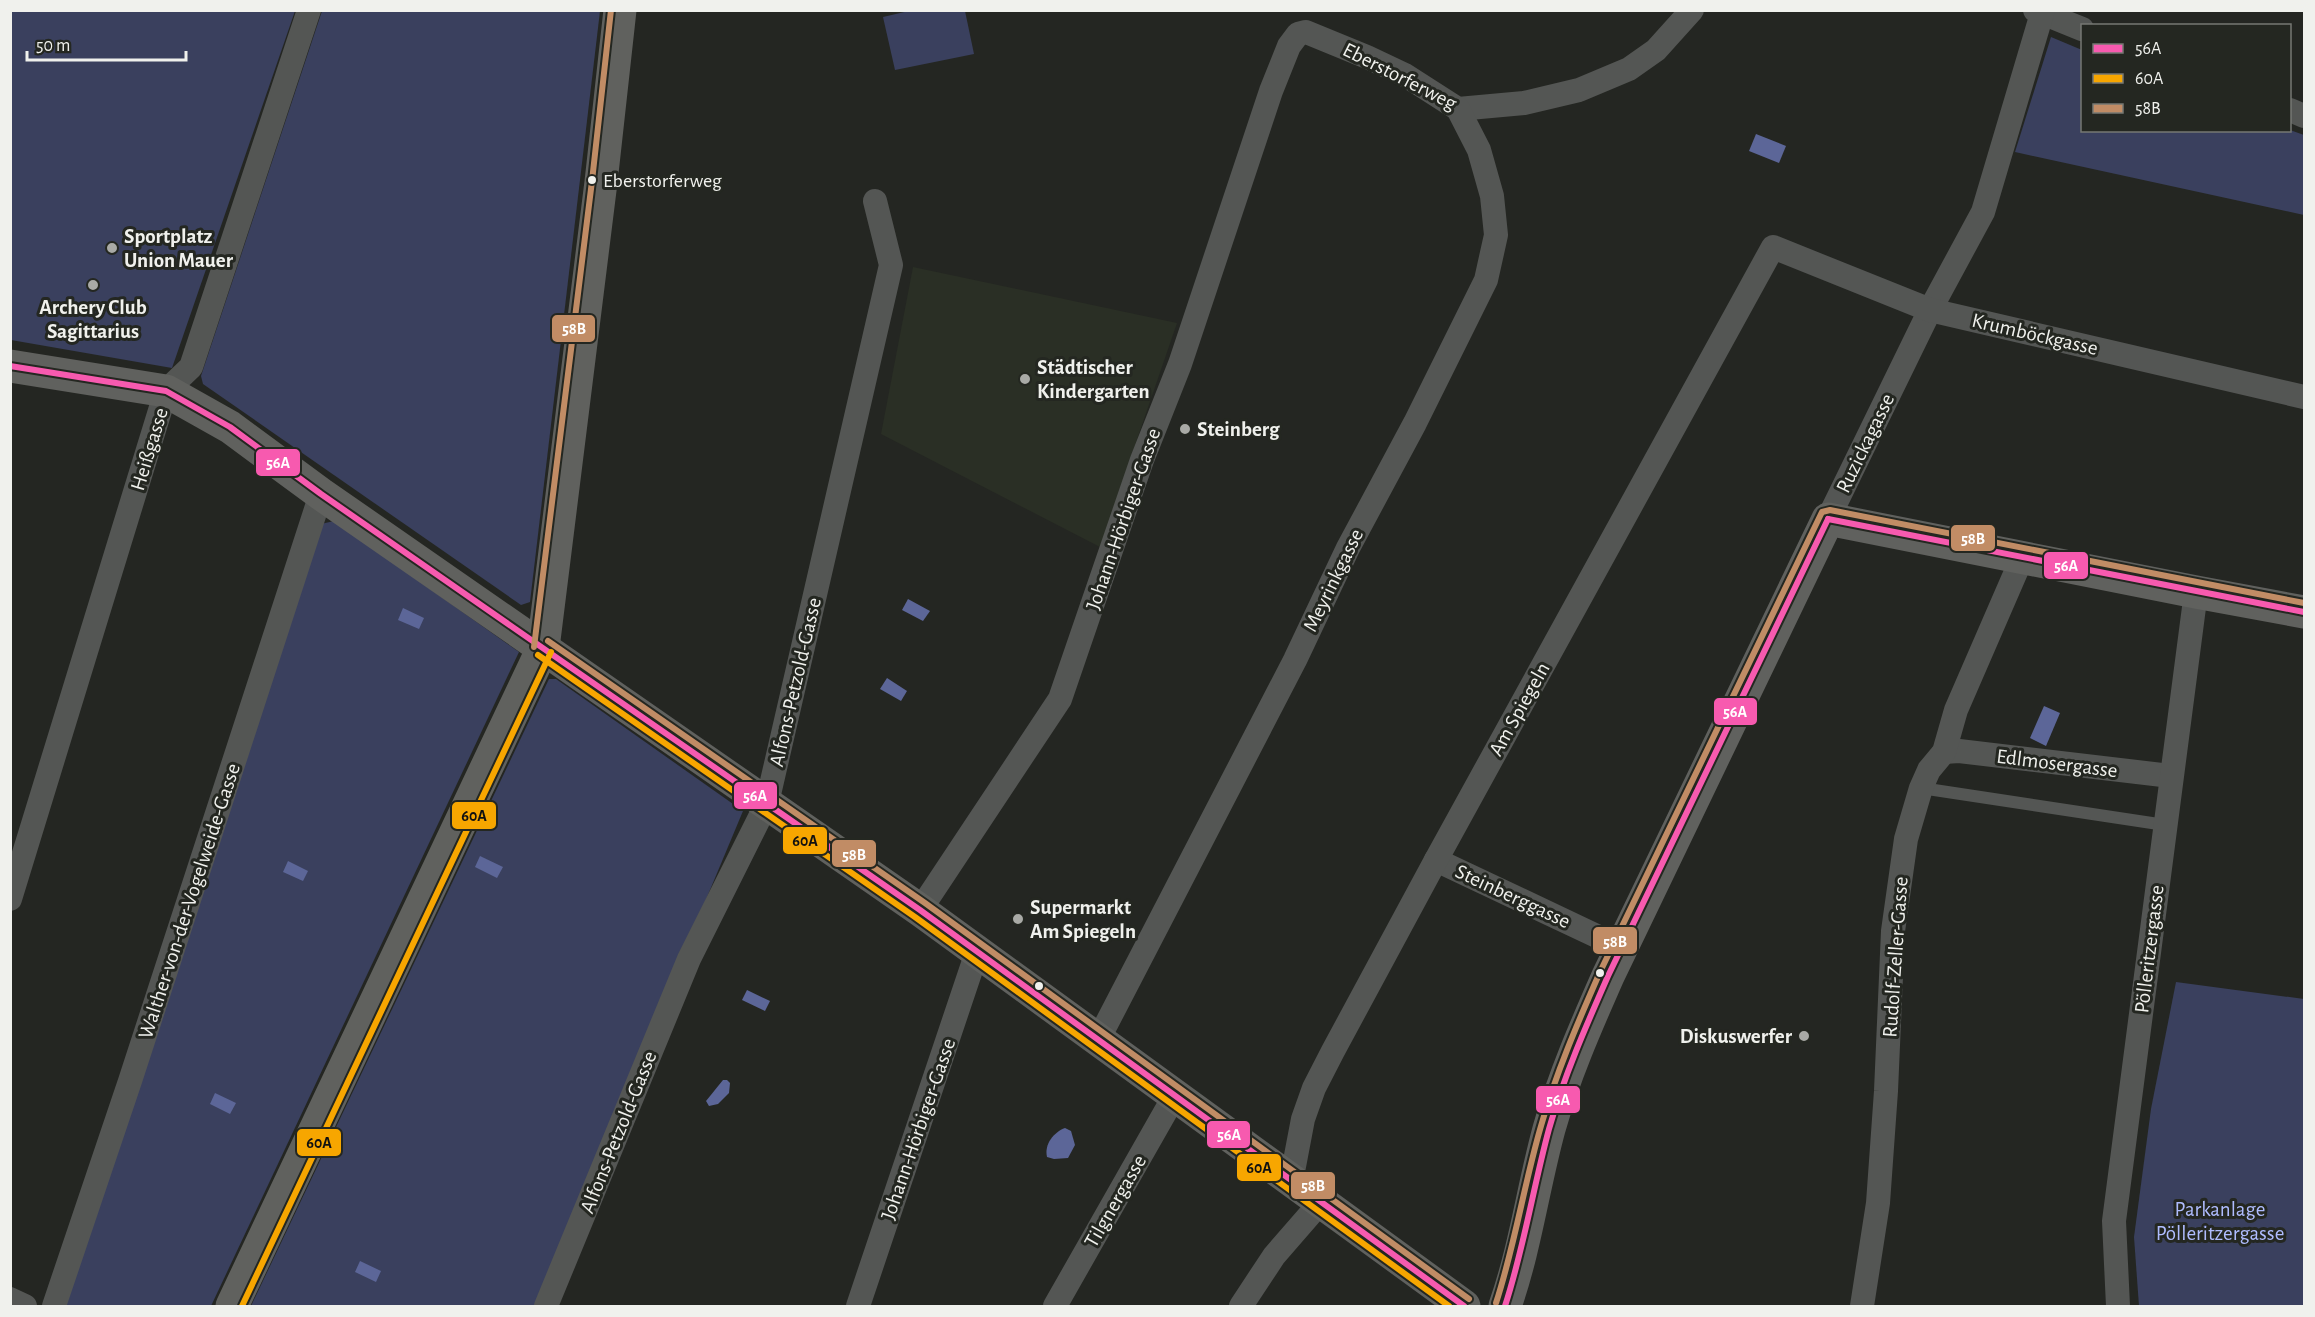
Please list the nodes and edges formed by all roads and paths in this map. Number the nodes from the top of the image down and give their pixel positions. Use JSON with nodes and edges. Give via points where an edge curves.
{"nodes":[{"id":1,"x":309,"y":10,"type":"edge"},
{"id":2,"x":620,"y":10,"type":"edge"},
{"id":3,"x":1692,"y":10,"type":"edge"},
{"id":4,"x":2040,"y":12,"type":"edge"},
{"id":5,"x":2081,"y":29,"type":"edge"},
{"id":6,"x":1298,"y":34,"type":"joint"},
{"id":7,"x":1458,"y":109,"type":"junction"},
{"id":8,"x":875,"y":201,"type":"dead end"},
{"id":9,"x":1773,"y":247,"type":"joint"},
{"id":10,"x":1930,"y":310,"type":"junction"},
{"id":11,"x":10,"y":366,"type":"edge"},
{"id":12,"x":166,"y":391,"type":"junction"},
{"id":13,"x":2304,"y":397,"type":"edge"},
{"id":14,"x":321,"y":494,"type":"junction"},
{"id":15,"x":1828,"y":519,"type":"junction"},
{"id":16,"x":2022,"y":558,"type":"junction"},
{"id":17,"x":2196,"y":592,"type":"junction"},
{"id":18,"x":2304,"y":612,"type":"edge"},
{"id":19,"x":543,"y":648,"type":"junction"},
{"id":20,"x":1944,"y":752,"type":"junction"},
{"id":21,"x":2170,"y":776,"type":"junction"},
{"id":22,"x":1921,"y":788,"type":"junction"},
{"id":23,"x":767,"y":803,"type":"junction"},
{"id":24,"x":2165,"y":825,"type":"junction"},
{"id":25,"x":1436,"y":860,"type":"junction"},
{"id":26,"x":10,"y":899,"type":"edge"},
{"id":27,"x":920,"y":910,"type":"junction"},
{"id":28,"x":1622,"y":948,"type":"junction"},
{"id":29,"x":977,"y":952,"type":"junction"},
{"id":30,"x":1098,"y":1040,"type":"junction"},
{"id":31,"x":1175,"y":1095,"type":"junction"},
{"id":32,"x":1291,"y":1182,"type":"junction"},
{"id":33,"x":1320,"y":1203,"type":"junction"},
{"id":34,"x":10,"y":1299,"type":"edge"},
{"id":35,"x":25,"y":1306,"type":"edge"},
{"id":36,"x":54,"y":1306,"type":"edge"},
{"id":37,"x":232,"y":1306,"type":"edge"},
{"id":38,"x":546,"y":1306,"type":"edge"},
{"id":39,"x":858,"y":1306,"type":"edge"},
{"id":40,"x":1055,"y":1306,"type":"edge"},
{"id":41,"x":1241,"y":1306,"type":"edge"},
{"id":42,"x":1464,"y":1306,"type":"edge"},
{"id":43,"x":1505,"y":1306,"type":"edge"},
{"id":44,"x":1862,"y":1306,"type":"edge"},
{"id":45,"x":2118,"y":1306,"type":"edge"}],
"edges":[{"from":1,"to":12,"type":"street","name":"Heißgasse","via":[[191,367]]},
{"from":2,"to":19,"type":"street"},
{"from":3,"to":7,"type":"street","name":"Eberstorferweg","via":[[1656,50],[1629,69],[1579,90],[1521,103]]},
{"from":4,"to":5,"type":"street"},
{"from":4,"to":10,"type":"street","name":"Ruzickagasse","via":[[1983,212]]},
{"from":6,"to":7,"type":"street","name":"Eberstorferweg","via":[[1306,32],[1367,57],[1405,75]]},
{"from":6,"to":27,"type":"street","name":"Johann-Hörbiger-Gasse","via":[[1271,91],[1180,364],[1142,460],[1060,699]]},
{"from":7,"to":30,"type":"street","name":"Meyrinkgasse","via":[[1479,150],[1492,196],[1496,235],[1486,279]]},
{"from":8,"to":23,"type":"street","name":"Alfons-Petzold-Gasse","via":[[891,265]]},
{"from":9,"to":10,"type":"street","name":"Krumböckgasse"},
{"from":9,"to":25,"type":"street","name":"Am Spiegeln"},
{"from":10,"to":13,"type":"street","name":"Krumböckgasse"},
{"from":10,"to":15,"type":"street","name":"Ruzickagasse"},
{"from":11,"to":12,"type":"street"},
{"from":12,"to":14,"type":"street","via":[[230,427]]},
{"from":12,"to":26,"type":"street","name":"Heißgasse"},
{"from":14,"to":19,"type":"street"},
{"from":14,"to":36,"type":"street","name":"Walther-von-der-Vogelweide-Gasse"},
{"from":15,"to":16,"type":"street"},
{"from":15,"to":28,"type":"street","name":"Ruzickagasse"},
{"from":16,"to":17,"type":"street"},
{"from":16,"to":20,"type":"street","name":"Rudolf-Zeller-Gasse","via":[[1956,710]]},
{"from":17,"to":18,"type":"street"},
{"from":17,"to":21,"type":"street","name":"Pölleritzergasse"},
{"from":19,"to":23,"type":"street"},
{"from":19,"to":37,"type":"street"},
{"from":20,"to":21,"type":"street","name":"Edlmosergasse"},
{"from":20,"to":22,"type":"street","name":"Rudolf-Zeller-Gasse"},
{"from":21,"to":24,"type":"street","name":"Pölleritzergasse"},
{"from":22,"to":24,"type":"lane"},
{"from":22,"to":44,"type":"street","name":"Rudolf-Zeller-Gasse","via":[[1906,839],[1895,913],[1878,1203]]},
{"from":23,"to":27,"type":"street"},
{"from":23,"to":38,"type":"street","name":"Alfons-Petzold-Gasse","via":[[689,959]]},
{"from":24,"to":45,"type":"street","name":"Pölleritzergasse","via":[[2114,1221]]},
{"from":25,"to":28,"type":"street","name":"Steinberggasse"},
{"from":25,"to":32,"type":"street","name":"Am Spiegeln","via":[[1314,1088],[1303,1119]]},
{"from":27,"to":29,"type":"street"},
{"from":28,"to":43,"type":"street","name":"Ruzickagasse","via":[[1584,1030],[1549,1129]]},
{"from":29,"to":30,"type":"street"},
{"from":29,"to":39,"type":"street","name":"Johann-Hörbiger-Gasse"},
{"from":30,"to":31,"type":"street"},
{"from":31,"to":32,"type":"street"},
{"from":31,"to":40,"type":"street","name":"Tilgnergasse"},
{"from":32,"to":33,"type":"street"},
{"from":33,"to":41,"type":"street","via":[[1274,1256]]},
{"from":33,"to":42,"type":"street"},
{"from":34,"to":35,"type":"street"}]}
